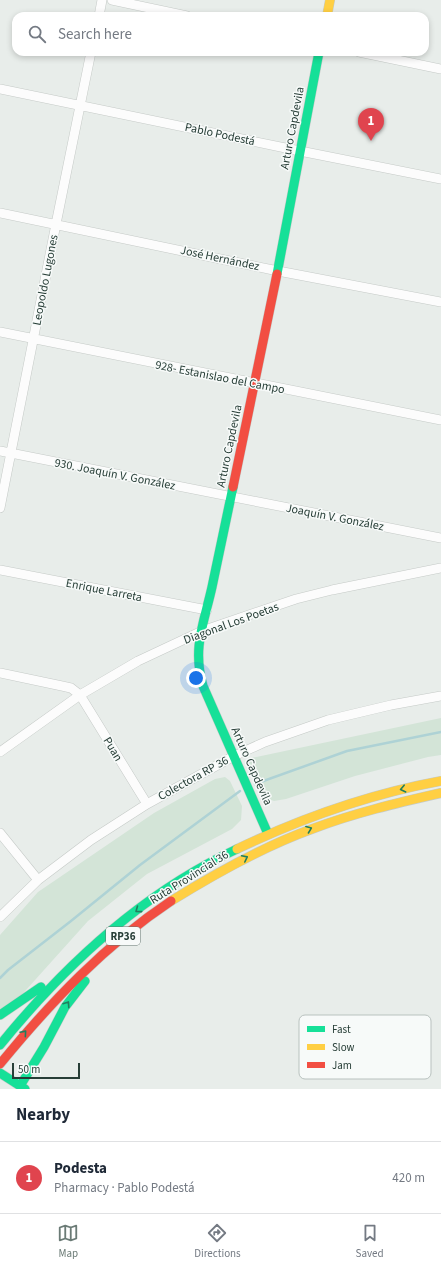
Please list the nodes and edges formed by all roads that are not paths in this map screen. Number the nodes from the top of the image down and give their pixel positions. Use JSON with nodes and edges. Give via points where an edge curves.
{"nodes":[{"id":1,"x":102,"y":0,"type":"edge"},
{"id":2,"x":112,"y":0,"type":"edge"},
{"id":3,"x":330,"y":0,"type":"edge"},
{"id":4,"x":100,"y":12,"type":"edge"},
{"id":5,"x":168,"y":12,"type":"edge"},
{"id":6,"x":327,"y":12,"type":"edge"},
{"id":7,"x":90,"y":56,"type":"edge"},
{"id":8,"x":318,"y":56,"type":"edge"},
{"id":9,"x":378,"y":56,"type":"edge"},
{"id":10,"x":441,"y":69,"type":"edge"},
{"id":11,"x":0,"y":88,"type":"edge"},
{"id":12,"x":79,"y":105,"type":"junction"},
{"id":13,"x":300,"y":151,"type":"junction"},
{"id":14,"x":441,"y":179,"type":"edge"},
{"id":15,"x":0,"y":213,"type":"edge"},
{"id":16,"x":56,"y":224,"type":"junction"},
{"id":17,"x":278,"y":270,"type":"junction"},
{"id":18,"x":441,"y":302,"type":"edge"},
{"id":19,"x":0,"y":332,"type":"edge"},
{"id":20,"x":34,"y":340,"type":"junction"},
{"id":21,"x":254,"y":383,"type":"junction"},
{"id":22,"x":441,"y":420,"type":"edge"},
{"id":23,"x":0,"y":451,"type":"edge"},
{"id":24,"x":11,"y":453,"type":"junction"},
{"id":25,"x":230,"y":497,"type":"junction"},
{"id":26,"x":0,"y":508,"type":"edge"},
{"id":27,"x":441,"y":538,"type":"edge"},
{"id":28,"x":441,"y":568,"type":"edge"},
{"id":29,"x":0,"y":570,"type":"edge"},
{"id":30,"x":207,"y":610,"type":"junction"},
{"id":31,"x":202,"y":631,"type":"junction"},
{"id":32,"x":0,"y":674,"type":"edge"},
{"id":33,"x":80,"y":695,"type":"junction"},
{"id":34,"x":441,"y":696,"type":"edge"},
{"id":35,"x":0,"y":752,"type":"edge"},
{"id":36,"x":234,"y":756,"type":"junction"},
{"id":37,"x":441,"y":781,"type":"edge"},
{"id":38,"x":441,"y":793,"type":"edge"},
{"id":39,"x":147,"y":804,"type":"junction"},
{"id":40,"x":0,"y":833,"type":"edge"},
{"id":41,"x":268,"y":834,"type":"junction"},
{"id":42,"x":38,"y":880,"type":"junction"},
{"id":43,"x":158,"y":910,"type":"junction"},
{"id":44,"x":0,"y":917,"type":"edge"},
{"id":45,"x":90,"y":949,"type":"junction"},
{"id":46,"x":0,"y":1015,"type":"edge"},
{"id":47,"x":0,"y":1045,"type":"edge"},
{"id":48,"x":0,"y":1064,"type":"edge"},
{"id":49,"x":0,"y":1073,"type":"edge"},
{"id":50,"x":21,"y":1088,"type":"edge"}],
"edges":[{"from":1,"to":4,"type":"street"},
{"from":2,"to":5,"type":"street"},
{"from":3,"to":6,"type":"main road"},
{"from":7,"to":12,"type":"street","name":"Leopoldo Lugones"},
{"from":8,"to":13,"type":"main road","name":"Arturo Capdevila"},
{"from":9,"to":10,"type":"street"},
{"from":11,"to":12,"type":"street","name":"Pablo Podestá"},
{"from":12,"to":13,"type":"street","name":"Pablo Podestá"},
{"from":12,"to":16,"type":"street","name":"Leopoldo Lugones"},
{"from":13,"to":14,"type":"street","name":"Pablo Podestá"},
{"from":13,"to":17,"type":"main road","name":"Arturo Capdevila"},
{"from":15,"to":16,"type":"street","name":"José Hernández"},
{"from":16,"to":17,"type":"street","name":"José Hernández"},
{"from":16,"to":20,"type":"street","name":"Leopoldo Lugones"},
{"from":17,"to":18,"type":"street","name":"José Hernández"},
{"from":17,"to":21,"type":"main road","name":"Arturo Capdevila"},
{"from":19,"to":20,"type":"street","name":"928- Estanislao del Campo"},
{"from":20,"to":21,"type":"street","name":"928- Estanislao del Campo"},
{"from":20,"to":24,"type":"street","name":"Leopoldo Lugones"},
{"from":21,"to":22,"type":"street","name":"928- Estanislao del Campo"},
{"from":21,"to":25,"type":"main road","name":"Arturo Capdevila"},
{"from":23,"to":24,"type":"street","name":"930. Joaquín V. González"},
{"from":24,"to":25,"type":"street","name":"930. Joaquín V. González"},
{"from":24,"to":26,"type":"street","name":"Leopoldo Lugones"},
{"from":25,"to":27,"type":"street","name":"Joaquín V. González"},
{"from":25,"to":30,"type":"main road","name":"Arturo Capdevila"},
{"from":28,"to":31,"type":"street","name":"Diagonal Los Poetas","via":[[296,599]]},
{"from":29,"to":30,"type":"street","name":"Enrique Larreta"},
{"from":30,"to":31,"type":"main road","name":"Arturo Capdevila"},
{"from":31,"to":33,"type":"street","name":"Diagonal Los Poetas","via":[[138,661]]},
{"from":31,"to":36,"type":"main road","name":"Arturo Capdevila","via":[[197,658],[200,677]]},
{"from":32,"to":33,"type":"street","via":[[71,688]]},
{"from":33,"to":35,"type":"street","name":"Diagonal Los Poetas"},
{"from":33,"to":39,"type":"street","name":"Puan"},
{"from":34,"to":36,"type":"street","name":"Colectora RP 36","via":[[328,720]]},
{"from":36,"to":39,"type":"street","name":"Colectora RP 36"},
{"from":36,"to":41,"type":"main road","name":"Arturo Capdevila"},
{"from":37,"to":41,"type":"main road","name":"Ruta Provincial 36","number":"RP36","one_way":true,"via":[[367,798]]},
{"from":43,"to":38,"type":"main road","name":"Ruta Provincial 36","number":"RP36","one_way":true,"via":[[204,880],[294,835],[361,812]]},
{"from":39,"to":42,"type":"street","name":"Colectora RP 36","via":[[91,840]]},
{"from":40,"to":42,"type":"street"},
{"from":41,"to":45,"type":"main road","name":"Ruta Provincial 36","number":"RP36","one_way":true,"via":[[184,878],[126,919]]},
{"from":42,"to":44,"type":"street","name":"Colectora RP 36"},
{"from":48,"to":43,"type":"main road","name":"Ruta Provincial 36","number":"RP36","one_way":true,"via":[[37,1019],[75,980],[126,934]]},
{"from":50,"to":43,"type":"main road","one_way":true,"via":[[56,1022],[76,992],[110,957],[138,935]]},
{"from":45,"to":46,"type":"main road","via":[[76,956],[28,997]]},
{"from":45,"to":47,"type":"main road","name":"Ruta Provincial 36","number":"RP36","via":[[49,988]]},
{"from":49,"to":50,"type":"main road"}]}
